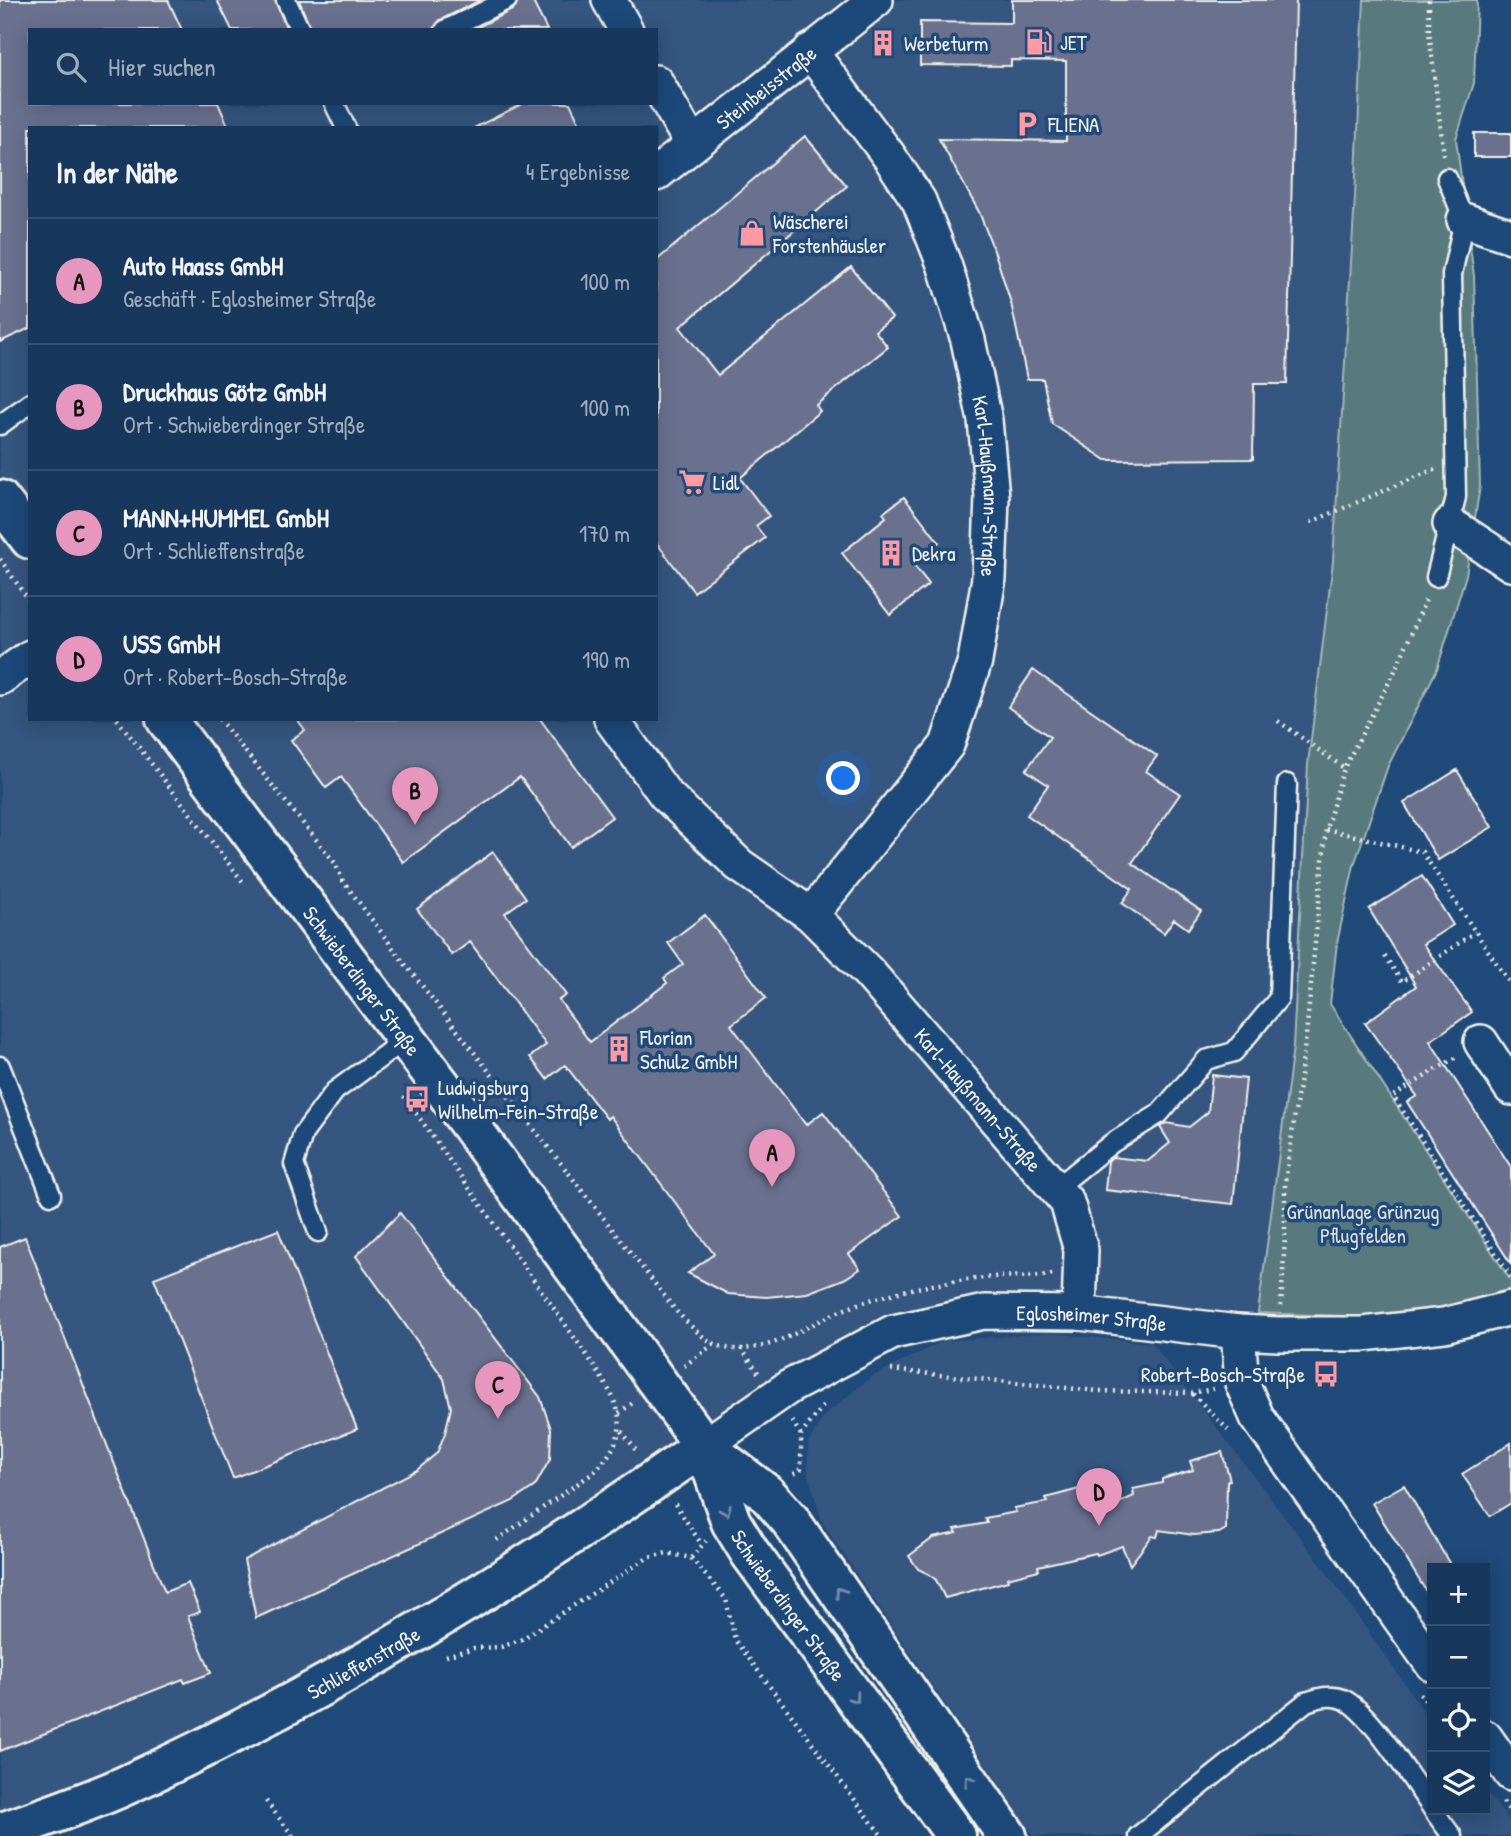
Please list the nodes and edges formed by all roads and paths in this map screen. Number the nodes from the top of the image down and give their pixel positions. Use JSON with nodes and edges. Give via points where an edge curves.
{"nodes":[{"id":1,"x":286,"y":0,"type":"edge"},
{"id":2,"x":507,"y":0,"type":"edge"},
{"id":3,"x":609,"y":0,"type":"edge"},
{"id":4,"x":876,"y":0,"type":"edge"},
{"id":5,"x":1429,"y":0,"type":"edge"},
{"id":6,"x":299,"y":28,"type":"edge"},
{"id":7,"x":449,"y":28,"type":"edge"},
{"id":8,"x":625,"y":28,"type":"edge"},
{"id":9,"x":810,"y":51,"type":"junction"},
{"id":10,"x":658,"y":85,"type":"edge"},
{"id":11,"x":335,"y":105,"type":"edge"},
{"id":12,"x":345,"y":126,"type":"edge"},
{"id":13,"x":692,"y":144,"type":"junction"},
{"id":14,"x":658,"y":172,"type":"edge"},
{"id":15,"x":1447,"y":178,"type":"joint"},
{"id":16,"x":1464,"y":220,"type":"junction"},
{"id":17,"x":1511,"y":236,"type":"edge"},
{"id":18,"x":28,"y":404,"type":"edge"},
{"id":19,"x":0,"y":425,"type":"edge"},
{"id":20,"x":1455,"y":460,"type":"junction"},
{"id":21,"x":0,"y":500,"type":"edge"},
{"id":22,"x":1311,"y":522,"type":"dead end"},
{"id":23,"x":1450,"y":524,"type":"junction"},
{"id":24,"x":28,"y":536,"type":"edge"},
{"id":25,"x":0,"y":559,"type":"edge"},
{"id":26,"x":1511,"y":564,"type":"edge"},
{"id":27,"x":1436,"y":577,"type":"joint"},
{"id":28,"x":28,"y":599,"type":"edge"},
{"id":29,"x":28,"y":658,"type":"edge"},
{"id":30,"x":0,"y":678,"type":"edge"},
{"id":31,"x":119,"y":721,"type":"edge"},
{"id":32,"x":167,"y":721,"type":"edge"},
{"id":33,"x":221,"y":721,"type":"edge"},
{"id":34,"x":612,"y":721,"type":"edge"},
{"id":35,"x":1278,"y":721,"type":"dead end"},
{"id":36,"x":1344,"y":768,"type":"junction"},
{"id":37,"x":1287,"y":784,"type":"dead end"},
{"id":38,"x":1326,"y":829,"type":"junction"},
{"id":39,"x":251,"y":892,"type":"dead end"},
{"id":40,"x":811,"y":915,"type":"junction"},
{"id":41,"x":1475,"y":932,"type":"junction"},
{"id":42,"x":1385,"y":957,"type":"dead end"},
{"id":43,"x":1511,"y":985,"type":"edge"},
{"id":44,"x":1481,"y":1042,"type":"joint"},
{"id":45,"x":392,"y":1049,"type":"junction"},
{"id":46,"x":0,"y":1066,"type":"edge"},
{"id":47,"x":1511,"y":1088,"type":"edge"},
{"id":48,"x":1055,"y":1189,"type":"junction"},
{"id":49,"x":51,"y":1195,"type":"dead end"},
{"id":50,"x":318,"y":1232,"type":"dead end"},
{"id":51,"x":1062,"y":1266,"type":"dead end"},
{"id":52,"x":1511,"y":1278,"type":"edge"},
{"id":53,"x":1511,"y":1308,"type":"edge"},
{"id":54,"x":1079,"y":1313,"type":"junction"},
{"id":55,"x":1237,"y":1332,"type":"junction"},
{"id":56,"x":1278,"y":1335,"type":"junction"},
{"id":57,"x":887,"y":1369,"type":"dead end"},
{"id":58,"x":1242,"y":1382,"type":"junction"},
{"id":59,"x":826,"y":1404,"type":"dead end"},
{"id":60,"x":704,"y":1446,"type":"junction"},
{"id":61,"x":767,"y":1494,"type":"junction"},
{"id":62,"x":731,"y":1522,"type":"junction"},
{"id":63,"x":494,"y":1542,"type":"dead end"},
{"id":64,"x":691,"y":1558,"type":"junction"},
{"id":65,"x":454,"y":1653,"type":"dead end"},
{"id":66,"x":1427,"y":1657,"type":"edge"},
{"id":67,"x":933,"y":1726,"type":"junction"},
{"id":68,"x":1490,"y":1744,"type":"edge"},
{"id":69,"x":896,"y":1754,"type":"junction"},
{"id":70,"x":1511,"y":1773,"type":"edge"},
{"id":71,"x":266,"y":1801,"type":"dead end"},
{"id":72,"x":1427,"y":1801,"type":"edge"},
{"id":73,"x":1437,"y":1815,"type":"edge"},
{"id":74,"x":0,"y":1833,"type":"edge"},
{"id":75,"x":293,"y":1836,"type":"edge"},
{"id":76,"x":882,"y":1836,"type":"edge"},
{"id":77,"x":956,"y":1836,"type":"edge"},
{"id":78,"x":1007,"y":1836,"type":"edge"},
{"id":79,"x":1138,"y":1836,"type":"edge"},
{"id":80,"x":1452,"y":1836,"type":"edge"}],
"edges":[{"from":1,"to":6,"type":"lane"},
{"from":2,"to":7,"type":"lane"},
{"from":3,"to":8,"type":"street"},
{"from":4,"to":9,"type":"street","name":"Steinbeisstraße"},
{"from":5,"to":15,"type":"path"},
{"from":9,"to":13,"type":"street","name":"Steinbeisstraße"},
{"from":9,"to":40,"type":"street","name":"Karl-Haußmann-Straße","via":[[919,201],[968,340],[985,420],[992,497],[989,578],[975,661],[947,745]]},
{"from":10,"to":13,"type":"street"},
{"from":11,"to":12,"type":"lane"},
{"from":13,"to":14,"type":"street","name":"Steinbeisstraße"},
{"from":15,"to":16,"type":"lane"},
{"from":16,"to":17,"type":"street"},
{"from":16,"to":20,"type":"lane","via":[[1452,274]]},
{"from":18,"to":19,"type":"lane"},
{"from":20,"to":22,"type":"path"},
{"from":20,"to":23,"type":"lane","via":[[1457,497]]},
{"from":21,"to":24,"type":"main road"},
{"from":23,"to":26,"type":"street"},
{"from":23,"to":27,"type":"lane"},
{"from":25,"to":28,"type":"path"},
{"from":27,"to":36,"type":"path","via":[[1396,670]]},
{"from":29,"to":30,"type":"street"},
{"from":31,"to":39,"type":"path"},
{"from":32,"to":45,"type":"main road","name":"Schwieberdinger Straße"},
{"from":33,"to":51,"type":"path","via":[[335,863],[343,881],[402,960],[677,1312],[714,1344],[731,1349],[763,1348],[839,1312],[900,1291],[995,1276],[1042,1276]]},
{"from":34,"to":40,"type":"street","name":"Karl-Haußmann-Straße","via":[[674,803],[739,865]]},
{"from":35,"to":36,"type":"path"},
{"from":36,"to":38,"type":"path"},
{"from":37,"to":48,"type":"lane","via":[[1279,998],[1234,1052],[1206,1060],[1158,1114],[1112,1143]]},
{"from":38,"to":41,"type":"path","via":[[1422,852]]},
{"from":38,"to":56,"type":"path","via":[[1306,1036],[1285,1183],[1284,1283]]},
{"from":40,"to":48,"type":"street","name":"Karl-Haußmann-Straße","via":[[869,974]]},
{"from":41,"to":42,"type":"path","via":[[1402,982]]},
{"from":41,"to":43,"type":"path"},
{"from":44,"to":47,"type":"street"},
{"from":44,"to":52,"type":"path","via":[[1393,1096]]},
{"from":45,"to":50,"type":"lane","via":[[335,1091],[303,1134],[294,1164]]},
{"from":45,"to":60,"type":"main road","name":"Schwieberdinger Straße"},
{"from":45,"to":63,"type":"path","via":[[610,1391],[619,1413],[621,1430],[604,1462]]},
{"from":46,"to":49,"type":"lane"},
{"from":48,"to":54,"type":"street","name":"Karl-Haußmann-Straße","via":[[1067,1202],[1082,1250]]},
{"from":53,"to":56,"type":"street","name":"Eglosheimer Straße","via":[[1444,1325],[1363,1334]]},
{"from":54,"to":55,"type":"street","name":"Eglosheimer Straße"},
{"from":54,"to":60,"type":"street","name":"Eglosheimer Straße","via":[[984,1312],[893,1332],[789,1387]]},
{"from":55,"to":56,"type":"street","name":"Eglosheimer Straße"},
{"from":55,"to":58,"type":"street"},
{"from":57,"to":58,"type":"path","via":[[1097,1391],[1192,1393]]},
{"from":58,"to":66,"type":"street","via":[[1257,1417]]},
{"from":59,"to":61,"type":"path","via":[[802,1435],[801,1469]]},
{"from":60,"to":61,"type":"main road","name":"Schwieberdinger Straße"},
{"from":60,"to":62,"type":"main road","name":"Schwieberdinger Straße","one_way":true},
{"from":60,"to":74,"type":"main road","name":"Schlieffenstraße","via":[[468,1602],[252,1724],[121,1787]]},
{"from":67,"to":61,"type":"main road","name":"Schwieberdinger Straße","one_way":true,"via":[[790,1520]]},
{"from":62,"to":64,"type":"path"},
{"from":62,"to":69,"type":"main road","name":"Schwieberdinger Straße","one_way":true},
{"from":64,"to":65,"type":"path","via":[[667,1553],[649,1557],[522,1639]]},
{"from":64,"to":76,"type":"path","via":[[726,1599],[735,1640]]},
{"from":67,"to":69,"type":"main road"},
{"from":78,"to":67,"type":"main road","name":"Schwieberdinger Straße","one_way":true},
{"from":68,"to":70,"type":"street"},
{"from":69,"to":77,"type":"main road","name":"Schwieberdinger Straße"},
{"from":71,"to":75,"type":"path"},
{"from":72,"to":79,"type":"lane","via":[[1364,1714],[1343,1699],[1324,1696],[1306,1702]]},
{"from":73,"to":80,"type":"lane"}]}
